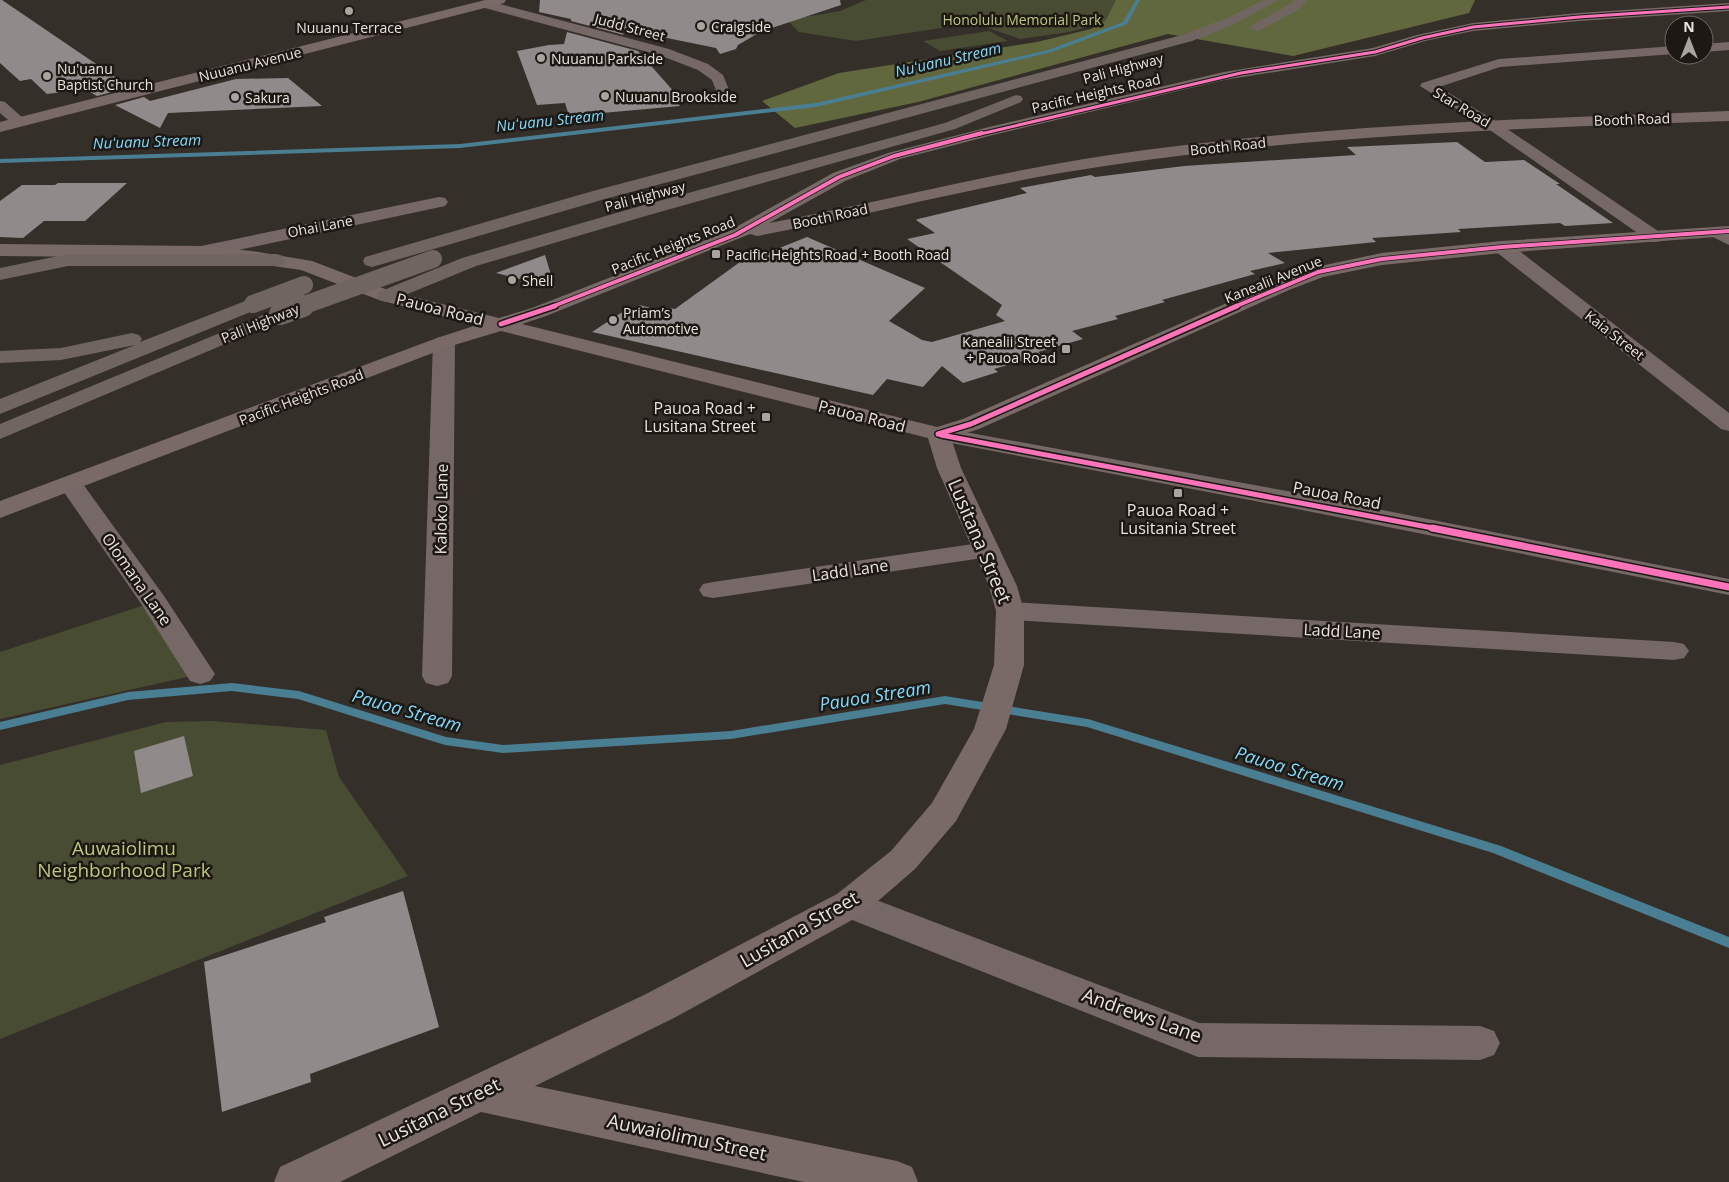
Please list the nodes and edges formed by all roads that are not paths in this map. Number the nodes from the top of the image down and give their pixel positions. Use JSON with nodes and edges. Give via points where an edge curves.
{"nodes":[{"id":1,"x":459,"y":0,"type":"edge"},
{"id":2,"x":500,"y":0,"type":"edge"},
{"id":3,"x":1272,"y":0,"type":"edge"},
{"id":4,"x":1301,"y":0,"type":"edge"},
{"id":5,"x":485,"y":4,"type":"junction"},
{"id":6,"x":1729,"y":7,"type":"edge"},
{"id":7,"x":1244,"y":32,"type":"dead end"},
{"id":8,"x":1729,"y":46,"type":"edge"},
{"id":9,"x":1714,"y":47,"type":"edge"},
{"id":10,"x":1194,"y":49,"type":"dead end"},
{"id":11,"x":1664,"y":51,"type":"edge"},
{"id":12,"x":722,"y":90,"type":"dead end"},
{"id":13,"x":1036,"y":90,"type":"junction"},
{"id":14,"x":0,"y":105,"type":"edge"},
{"id":15,"x":1729,"y":116,"type":"edge"},
{"id":16,"x":19,"y":122,"type":"junction"},
{"id":17,"x":1490,"y":124,"type":"junction"},
{"id":18,"x":0,"y":127,"type":"edge"},
{"id":19,"x":814,"y":191,"type":"junction"},
{"id":20,"x":439,"y":202,"type":"dead end"},
{"id":21,"x":871,"y":207,"type":"junction"},
{"id":22,"x":1725,"y":234,"type":"edge"},
{"id":23,"x":735,"y":236,"type":"junction"},
{"id":24,"x":1655,"y":236,"type":"junction"},
{"id":25,"x":1502,"y":247,"type":"junction"},
{"id":26,"x":0,"y":250,"type":"edge"},
{"id":27,"x":201,"y":252,"type":"junction"},
{"id":28,"x":276,"y":260,"type":"junction"},
{"id":29,"x":0,"y":274,"type":"edge"},
{"id":30,"x":386,"y":296,"type":"junction"},
{"id":31,"x":253,"y":304,"type":"junction"},
{"id":32,"x":501,"y":324,"type":"junction"},
{"id":33,"x":444,"y":342,"type":"junction"},
{"id":34,"x":0,"y":357,"type":"edge"},
{"id":35,"x":0,"y":407,"type":"edge"},
{"id":36,"x":1729,"y":424,"type":"edge"},
{"id":37,"x":0,"y":432,"type":"edge"},
{"id":38,"x":938,"y":434,"type":"junction"},
{"id":39,"x":71,"y":485,"type":"junction"},
{"id":40,"x":0,"y":510,"type":"edge"},
{"id":41,"x":987,"y":550,"type":"junction"},
{"id":42,"x":1729,"y":587,"type":"edge"},
{"id":43,"x":713,"y":590,"type":"dead end"},
{"id":44,"x":1010,"y":611,"type":"junction"},
{"id":45,"x":1674,"y":651,"type":"dead end"},
{"id":46,"x":200,"y":674,"type":"dead end"},
{"id":47,"x":437,"y":676,"type":"dead end"},
{"id":48,"x":850,"y":904,"type":"junction"},
{"id":49,"x":1480,"y":1043,"type":"dead end"},
{"id":50,"x":477,"y":1094,"type":"junction"},
{"id":51,"x":298,"y":1181,"type":"edge"},
{"id":52,"x":897,"y":1182,"type":"edge"}],
"edges":[{"from":1,"to":5,"type":"street","name":"Judd Street"},
{"from":2,"to":5,"type":"street","name":"Nuuanu Avenue"},
{"from":3,"to":31,"type":"highway","name":"Pali Highway","bridge":true,"via":[[1231,21],[1179,40],[409,248]]},
{"from":4,"to":7,"type":"highway","via":[[1294,7]]},
{"from":5,"to":12,"type":"street","name":"Judd Street","via":[[664,52],[703,67],[718,78]]},
{"from":5,"to":16,"type":"street","name":"Nuuanu Avenue"},
{"from":6,"to":19,"type":"street","name":"Pacific Heights Road","via":[[1473,27],[1346,58],[1240,73],[936,144],[867,166]]},
{"from":8,"to":9,"type":"street"},
{"from":10,"to":13,"type":"highway","name":"Pali Highway"},
{"from":11,"to":17,"type":"street","name":"Star Road","via":[[1499,63],[1426,86]]},
{"from":13,"to":30,"type":"highway","via":[[950,126],[643,210],[469,262]]},
{"from":13,"to":37,"type":"highway","name":"Pali Highway","bridge":true,"via":[[540,224],[433,259],[280,314]]},
{"from":14,"to":16,"type":"street"},
{"from":15,"to":17,"type":"street","name":"Booth Road"},
{"from":16,"to":18,"type":"street","name":"Nuuanu Avenue"},
{"from":17,"to":21,"type":"street","name":"Booth Road","via":[[1266,142],[1106,161],[1013,176]]},
{"from":17,"to":24,"type":"street","name":"Star Road"},
{"from":19,"to":21,"type":"street","via":[[817,202],[838,210]]},
{"from":19,"to":23,"type":"street","name":"Pacific Heights Road"},
{"from":20,"to":27,"type":"street","name":"Ohai Lane"},
{"from":21,"to":23,"type":"street","name":"Booth Road"},
{"from":22,"to":24,"type":"street","name":"Kanealii Avenue"},
{"from":23,"to":32,"type":"street","name":"Pacific Heights Road"},
{"from":24,"to":25,"type":"street","name":"Kanealii Avenue"},
{"from":25,"to":36,"type":"street","name":"Kaia Street"},
{"from":25,"to":38,"type":"street","name":"Kanealii Avenue","via":[[1382,259],[1318,272],[971,424]]},
{"from":26,"to":27,"type":"street","name":"Pauoa Road"},
{"from":27,"to":28,"type":"street","name":"Pauoa Road"},
{"from":28,"to":29,"type":"highway","via":[[68,260]]},
{"from":28,"to":30,"type":"street","name":"Pauoa Road","via":[[305,265]]},
{"from":30,"to":32,"type":"street","name":"Pauoa Road"},
{"from":31,"to":34,"type":"highway","via":[[153,334],[84,350]]},
{"from":31,"to":35,"type":"highway","name":"Pali Highway"},
{"from":32,"to":33,"type":"street","name":"Pacific Heights Road"},
{"from":32,"to":38,"type":"street","name":"Pauoa Road"},
{"from":33,"to":39,"type":"street","name":"Pacific Heights Road"},
{"from":33,"to":47,"type":"street","name":"Kaloko Lane"},
{"from":38,"to":41,"type":"street","name":"Lusitana Street","via":[[949,468]]},
{"from":38,"to":42,"type":"street","name":"Pauoa Road"},
{"from":39,"to":40,"type":"street","name":"Pacific Heights Road"},
{"from":39,"to":46,"type":"street","name":"Olomana Lane","via":[[154,602]]},
{"from":41,"to":43,"type":"street","name":"Ladd Lane"},
{"from":41,"to":44,"type":"street","name":"Lusitana Street"},
{"from":44,"to":45,"type":"street","name":"Ladd Lane"},
{"from":44,"to":48,"type":"street","name":"Lusitana Street","via":[[1009,665],[990,729],[944,812],[903,860]]},
{"from":48,"to":49,"type":"street","name":"Andrews Lane","via":[[1198,1040]]},
{"from":48,"to":50,"type":"street","name":"Lusitana Street","via":[[660,1006]]},
{"from":50,"to":51,"type":"street","name":"Lusitana Street"},
{"from":50,"to":52,"type":"street","name":"Auwaiolimu Street"}]}
